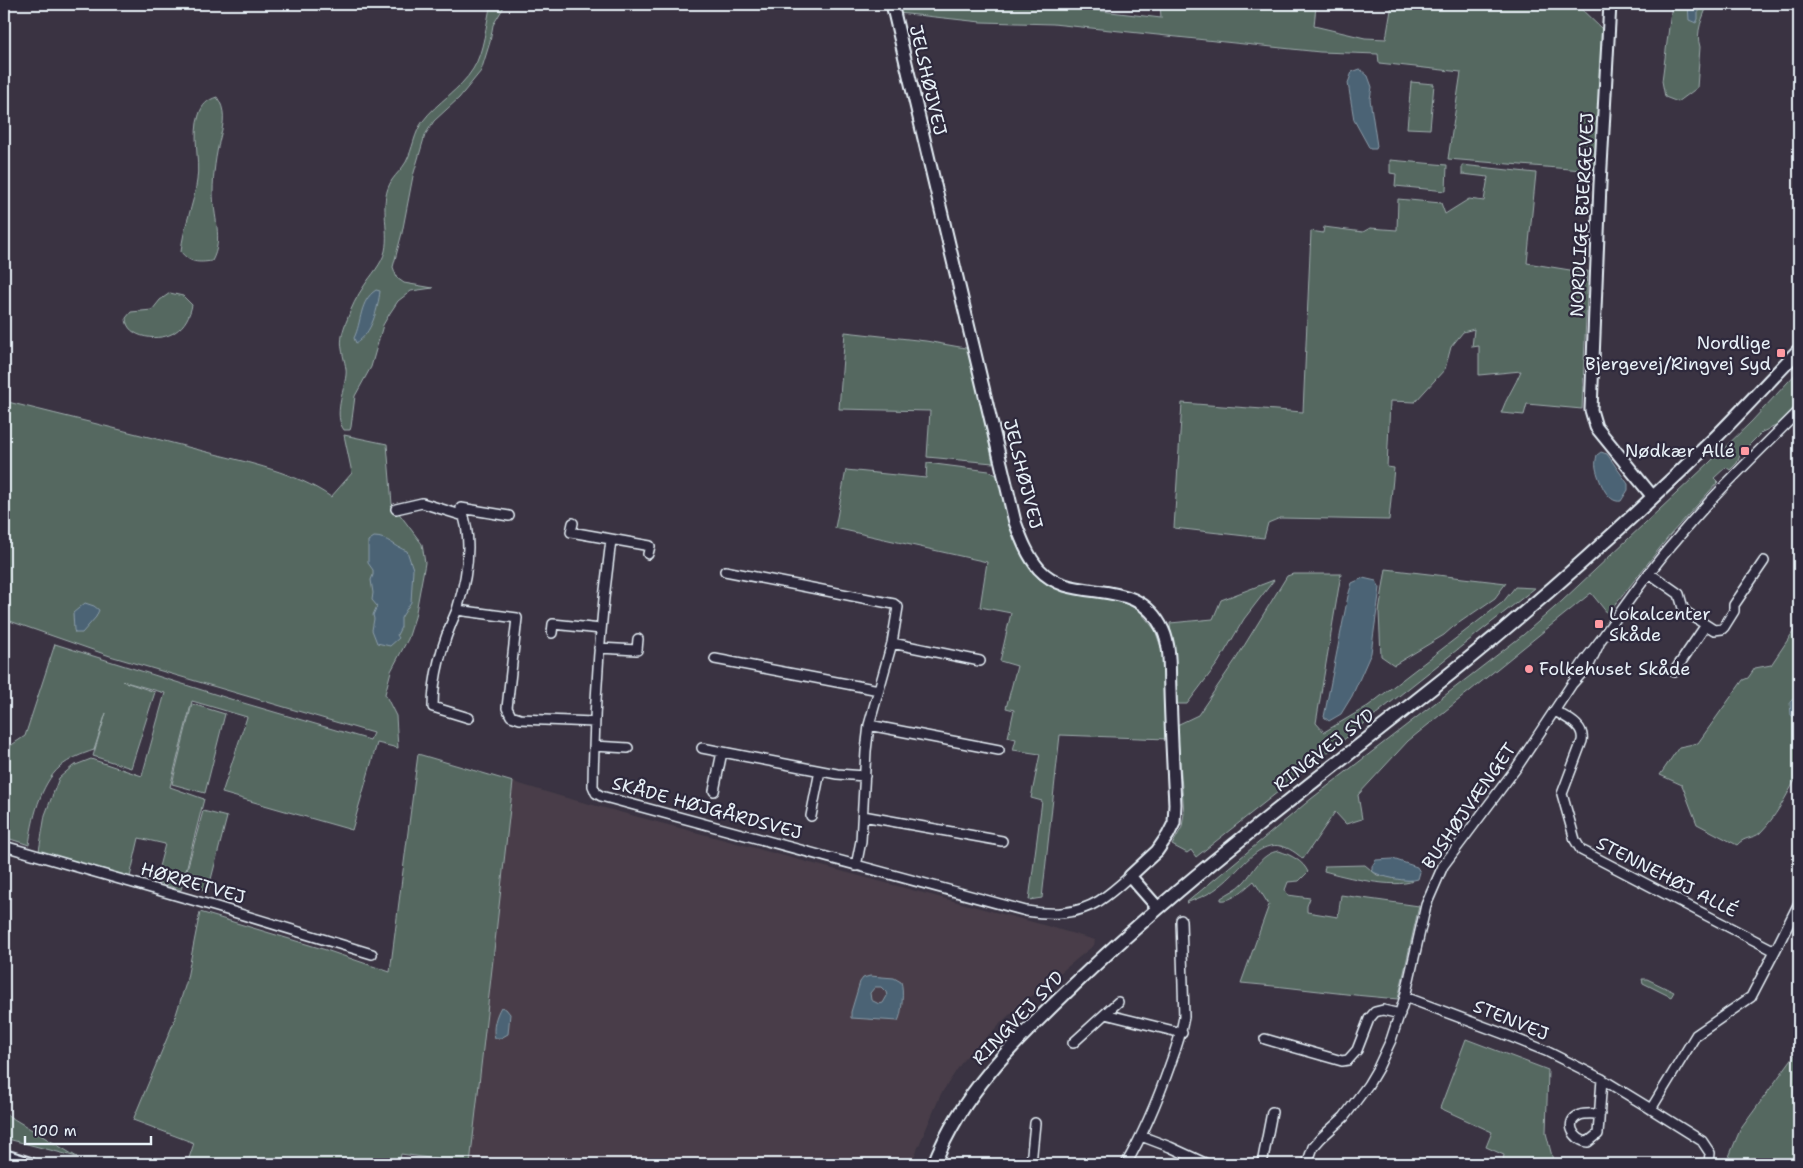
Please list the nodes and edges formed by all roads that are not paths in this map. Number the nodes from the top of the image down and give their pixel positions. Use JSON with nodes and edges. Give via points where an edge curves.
{"nodes":[{"id":1,"x":892,"y":4,"type":"edge"},
{"id":2,"x":1610,"y":4,"type":"edge"},
{"id":3,"x":1799,"y":344,"type":"edge"},
{"id":4,"x":1799,"y":350,"type":"edge"},
{"id":5,"x":1764,"y":386,"type":"junction"},
{"id":6,"x":1799,"y":411,"type":"edge"},
{"id":7,"x":1653,"y":497,"type":"junction"},
{"id":8,"x":396,"y":509,"type":"dead end"},
{"id":9,"x":464,"y":516,"type":"junction"},
{"id":10,"x":509,"y":516,"type":"dead end"},
{"id":11,"x":573,"y":523,"type":"dead end"},
{"id":12,"x":611,"y":540,"type":"junction"},
{"id":13,"x":648,"y":554,"type":"dead end"},
{"id":14,"x":1764,"y":560,"type":"dead end"},
{"id":15,"x":724,"y":571,"type":"dead end"},
{"id":16,"x":1649,"y":573,"type":"junction"},
{"id":17,"x":457,"y":610,"type":"junction"},
{"id":18,"x":1706,"y":625,"type":"junction"},
{"id":19,"x":601,"y":629,"type":"junction"},
{"id":20,"x":552,"y":633,"type":"dead end"},
{"id":21,"x":638,"y":639,"type":"dead end"},
{"id":22,"x":892,"y":643,"type":"junction"},
{"id":23,"x":599,"y":648,"type":"junction"},
{"id":24,"x":715,"y":659,"type":"dead end"},
{"id":25,"x":980,"y":661,"type":"dead end"},
{"id":26,"x":1674,"y":672,"type":"dead end"},
{"id":27,"x":879,"y":690,"type":"junction"},
{"id":28,"x":1555,"y":711,"type":"junction"},
{"id":29,"x":469,"y":718,"type":"dead end"},
{"id":30,"x":594,"y":722,"type":"junction"},
{"id":31,"x":869,"y":725,"type":"junction"},
{"id":32,"x":594,"y":746,"type":"junction"},
{"id":33,"x":628,"y":748,"type":"dead end"},
{"id":34,"x":702,"y":748,"type":"dead end"},
{"id":35,"x":999,"y":750,"type":"dead end"},
{"id":36,"x":722,"y":752,"type":"junction"},
{"id":37,"x":820,"y":771,"type":"junction"},
{"id":38,"x":865,"y":776,"type":"junction"},
{"id":39,"x":714,"y":791,"type":"dead end"},
{"id":40,"x":811,"y":816,"type":"dead end"},
{"id":41,"x":863,"y":816,"type":"junction"},
{"id":42,"x":1002,"y":841,"type":"dead end"},
{"id":43,"x":4,"y":846,"type":"edge"},
{"id":44,"x":856,"y":866,"type":"junction"},
{"id":45,"x":1130,"y":876,"type":"junction"},
{"id":46,"x":1799,"y":903,"type":"edge"},
{"id":47,"x":1158,"y":908,"type":"junction"},
{"id":48,"x":1182,"y":920,"type":"dead end"},
{"id":49,"x":1775,"y":951,"type":"junction"},
{"id":50,"x":372,"y":954,"type":"dead end"},
{"id":51,"x":1405,"y":997,"type":"junction"},
{"id":52,"x":1118,"y":1002,"type":"dead end"},
{"id":53,"x":1105,"y":1014,"type":"junction"},
{"id":54,"x":1400,"y":1014,"type":"junction"},
{"id":55,"x":1182,"y":1033,"type":"junction"},
{"id":56,"x":1265,"y":1039,"type":"dead end"},
{"id":57,"x":1073,"y":1043,"type":"dead end"},
{"id":58,"x":1602,"y":1079,"type":"junction"},
{"id":59,"x":1651,"y":1108,"type":"junction"},
{"id":60,"x":1272,"y":1112,"type":"dead end"},
{"id":61,"x":1600,"y":1114,"type":"dead end"},
{"id":62,"x":1035,"y":1122,"type":"dead end"},
{"id":63,"x":1141,"y":1136,"type":"junction"},
{"id":64,"x":4,"y":1156,"type":"edge"},
{"id":65,"x":30,"y":1164,"type":"edge"},
{"id":66,"x":934,"y":1164,"type":"edge"},
{"id":67,"x":1031,"y":1164,"type":"edge"},
{"id":68,"x":1126,"y":1164,"type":"edge"},
{"id":69,"x":1207,"y":1164,"type":"edge"},
{"id":70,"x":1262,"y":1164,"type":"edge"},
{"id":71,"x":1307,"y":1164,"type":"edge"},
{"id":72,"x":1709,"y":1164,"type":"edge"}],
"edges":[{"from":1,"to":45,"type":"street","name":"JELSHØJVEJ","via":[[1015,522],[1022,540],[1040,569],[1050,577],[1075,587],[1119,594],[1140,602],[1164,631],[1174,823],[1157,851]]},
{"from":2,"to":7,"type":"street","name":"NORDLIGE BJERGEVEJ","via":[[1591,410],[1596,427]]},
{"from":3,"to":5,"type":"main road","name":"RINGVEJ SYD"},
{"from":4,"to":5,"type":"main road","name":"RINGVEJ SYD"},
{"from":5,"to":7,"type":"main road","name":"RINGVEJ SYD"},
{"from":6,"to":16,"type":"street","name":"BUSHØJVÆNGET","via":[[1706,506]]},
{"from":7,"to":47,"type":"main road","name":"RINGVEJ SYD","via":[[1517,619]]},
{"from":8,"to":9,"type":"street","via":[[422,502]]},
{"from":9,"to":10,"type":"street","via":[[461,508]]},
{"from":9,"to":17,"type":"street","via":[[468,540],[467,569]]},
{"from":11,"to":12,"type":"street","via":[[571,532]]},
{"from":12,"to":13,"type":"street","via":[[650,546]]},
{"from":12,"to":19,"type":"street","name":"SKÅDE HØJGÅRDSVEJ"},
{"from":14,"to":18,"type":"street","via":[[1734,605],[1724,627],[1714,630]]},
{"from":15,"to":22,"type":"street","via":[[894,604],[898,612]]},
{"from":16,"to":18,"type":"street","via":[[1677,592],[1684,610]]},
{"from":16,"to":28,"type":"street","name":"BUSHØJVÆNGET","via":[[1580,666]]},
{"from":17,"to":29,"type":"street","via":[[439,656],[433,707]]},
{"from":17,"to":30,"type":"street","via":[[517,618],[507,708],[511,716]]},
{"from":18,"to":26,"type":"street"},
{"from":19,"to":20,"type":"street","via":[[553,624]]},
{"from":19,"to":23,"type":"street","name":"SKÅDE HØJGÅRDSVEJ"},
{"from":21,"to":23,"type":"street","via":[[637,650]]},
{"from":22,"to":25,"type":"street"},
{"from":22,"to":27,"type":"street"},
{"from":23,"to":30,"type":"street","name":"SKÅDE HØJGÅRDSVEJ"},
{"from":24,"to":27,"type":"street"},
{"from":27,"to":31,"type":"street"},
{"from":28,"to":49,"type":"street","name":"STENNEHØJ ALLÉ","via":[[1582,732],[1582,741],[1562,794],[1575,840],[1582,850]]},
{"from":28,"to":51,"type":"street","name":"BUSHØJVÆNGET","via":[[1437,877],[1424,912]]},
{"from":30,"to":32,"type":"street","name":"SKÅDE HØJGÅRDSVEJ"},
{"from":31,"to":35,"type":"street"},
{"from":31,"to":38,"type":"street"},
{"from":32,"to":33,"type":"street","name":"SKÅDE HØJGÅRDSVEJ"},
{"from":32,"to":44,"type":"street","name":"SKÅDE HØJGÅRDSVEJ","via":[[593,786],[601,796]]},
{"from":34,"to":36,"type":"street"},
{"from":36,"to":37,"type":"street"},
{"from":36,"to":39,"type":"street","name":"SKÅDE HØJGÅRDSVEJ"},
{"from":37,"to":38,"type":"street"},
{"from":37,"to":40,"type":"street","name":"SKÅDE HØJGÅRDSVEJ"},
{"from":38,"to":41,"type":"street"},
{"from":41,"to":42,"type":"street"},
{"from":41,"to":44,"type":"street"},
{"from":43,"to":50,"type":"street","name":"HØRRETVEJ"},
{"from":44,"to":45,"type":"street","name":"SKÅDE HØJGÅRDSVEJ","via":[[1051,915],[1079,910],[1098,902]]},
{"from":45,"to":47,"type":"street"},
{"from":46,"to":49,"type":"street"},
{"from":47,"to":66,"type":"main road","name":"RINGVEJ SYD","via":[[1110,950],[990,1071],[962,1107]]},
{"from":48,"to":55,"type":"street"},
{"from":49,"to":59,"type":"street","via":[[1751,997],[1696,1034]]},
{"from":51,"to":54,"type":"street","name":"BUSHØJVÆNGET"},
{"from":51,"to":58,"type":"street","name":"STENVEJ","via":[[1546,1051]]},
{"from":52,"to":53,"type":"street"},
{"from":53,"to":55,"type":"street"},
{"from":53,"to":57,"type":"street"},
{"from":54,"to":56,"type":"street","via":[[1383,1010],[1375,1012],[1357,1050],[1348,1060]]},
{"from":54,"to":71,"type":"street","name":"BUSHØJVÆNGET","via":[[1368,1085],[1344,1117],[1313,1147]]},
{"from":55,"to":63,"type":"street"},
{"from":58,"to":59,"type":"street","name":"STENVEJ"},
{"from":58,"to":61,"type":"street"},
{"from":59,"to":72,"type":"street","name":"STENVEJ","via":[[1702,1142],[1710,1153]]},
{"from":60,"to":70,"type":"street"},
{"from":62,"to":67,"type":"street"},
{"from":63,"to":68,"type":"street"},
{"from":63,"to":69,"type":"street"},
{"from":64,"to":65,"type":"main road"}]}
